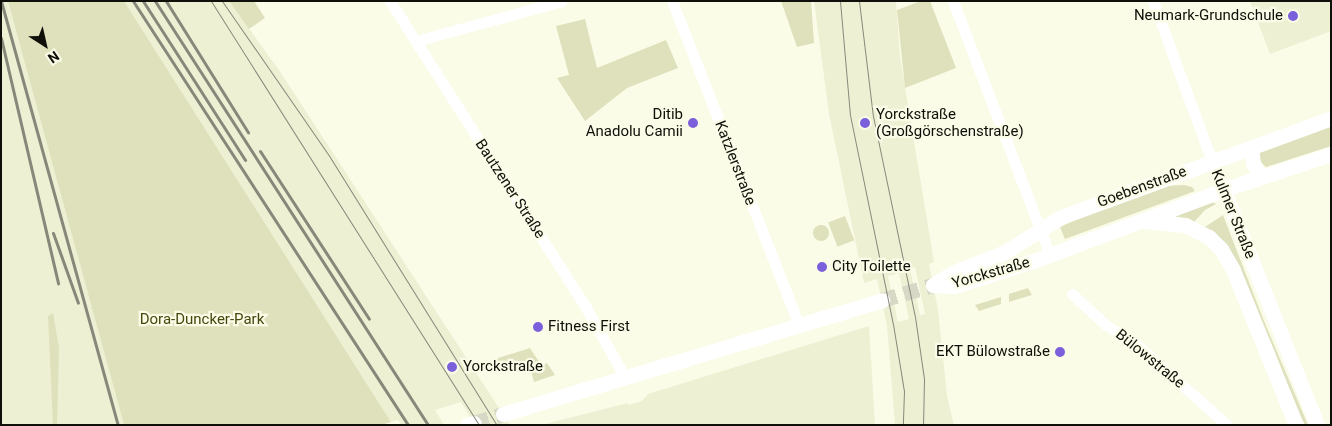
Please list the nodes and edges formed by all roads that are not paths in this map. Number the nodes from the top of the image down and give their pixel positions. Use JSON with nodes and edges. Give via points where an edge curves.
{"nodes":[{"id":1,"x":390,"y":1,"type":"edge"},
{"id":2,"x":562,"y":1,"type":"edge"},
{"id":3,"x":672,"y":1,"type":"edge"},
{"id":4,"x":953,"y":1,"type":"edge"},
{"id":5,"x":1153,"y":1,"type":"edge"},
{"id":6,"x":416,"y":42,"type":"junction"},
{"id":7,"x":1331,"y":118,"type":"edge"},
{"id":8,"x":1251,"y":147,"type":"junction"},
{"id":9,"x":1331,"y":154,"type":"edge"},
{"id":10,"x":1212,"y":161,"type":"junction"},
{"id":11,"x":1260,"y":177,"type":"junction"},
{"id":12,"x":1223,"y":190,"type":"junction"},
{"id":13,"x":1146,"y":221,"type":"junction"},
{"id":14,"x":1039,"y":228,"type":"junction"},
{"id":15,"x":1050,"y":255,"type":"junction"},
{"id":16,"x":1072,"y":294,"type":"dead end"},
{"id":17,"x":882,"y":300,"type":"tunnel mouth"},
{"id":18,"x":799,"y":326,"type":"junction"},
{"id":19,"x":626,"y":379,"type":"junction"},
{"id":20,"x":503,"y":414,"type":"tunnel mouth"},
{"id":21,"x":1227,"y":425,"type":"edge"},
{"id":22,"x":1296,"y":425,"type":"edge"},
{"id":23,"x":1317,"y":425,"type":"edge"}],
"edges":[{"from":1,"to":6,"type":"street","name":"Bautzener Straße"},
{"from":2,"to":6,"type":"street"},
{"from":3,"to":18,"type":"street","name":"Katzlerstraße"},
{"from":4,"to":14,"type":"street"},
{"from":5,"to":10,"type":"street","name":"Kulmer Straße"},
{"from":6,"to":19,"type":"street","name":"Bautzener Straße","via":[[584,304]]},
{"from":7,"to":8,"type":"main road","name":"Goebenstraße"},
{"from":8,"to":10,"type":"main road","name":"Goebenstraße"},
{"from":8,"to":11,"type":"main road","via":[[1253,163]]},
{"from":9,"to":11,"type":"main road","name":"Goebenstraße"},
{"from":10,"to":12,"type":"main road","name":"Kulmer Straße"},
{"from":10,"to":14,"type":"main road","name":"Goebenstraße","via":[[1060,217]]},
{"from":11,"to":12,"type":"main road","name":"Goebenstraße"},
{"from":12,"to":13,"type":"main road","name":"Goebenstraße"},
{"from":12,"to":23,"type":"main road","name":"Kulmer Straße"},
{"from":13,"to":15,"type":"main road","name":"Goebenstraße"},
{"from":13,"to":22,"type":"main road","name":"Kulmer Straße","via":[[1186,225],[1209,237],[1221,249],[1233,270]]},
{"from":14,"to":15,"type":"street"},
{"from":14,"to":15,"type":"main road","name":"Yorckstraße","via":[[1005,252],[952,273],[933,285],[954,286]]},
{"from":16,"to":21,"type":"street","name":"Bülowstraße"},
{"from":17,"to":18,"type":"main road"},
{"from":18,"to":19,"type":"main road"},
{"from":19,"to":20,"type":"main road"}]}
